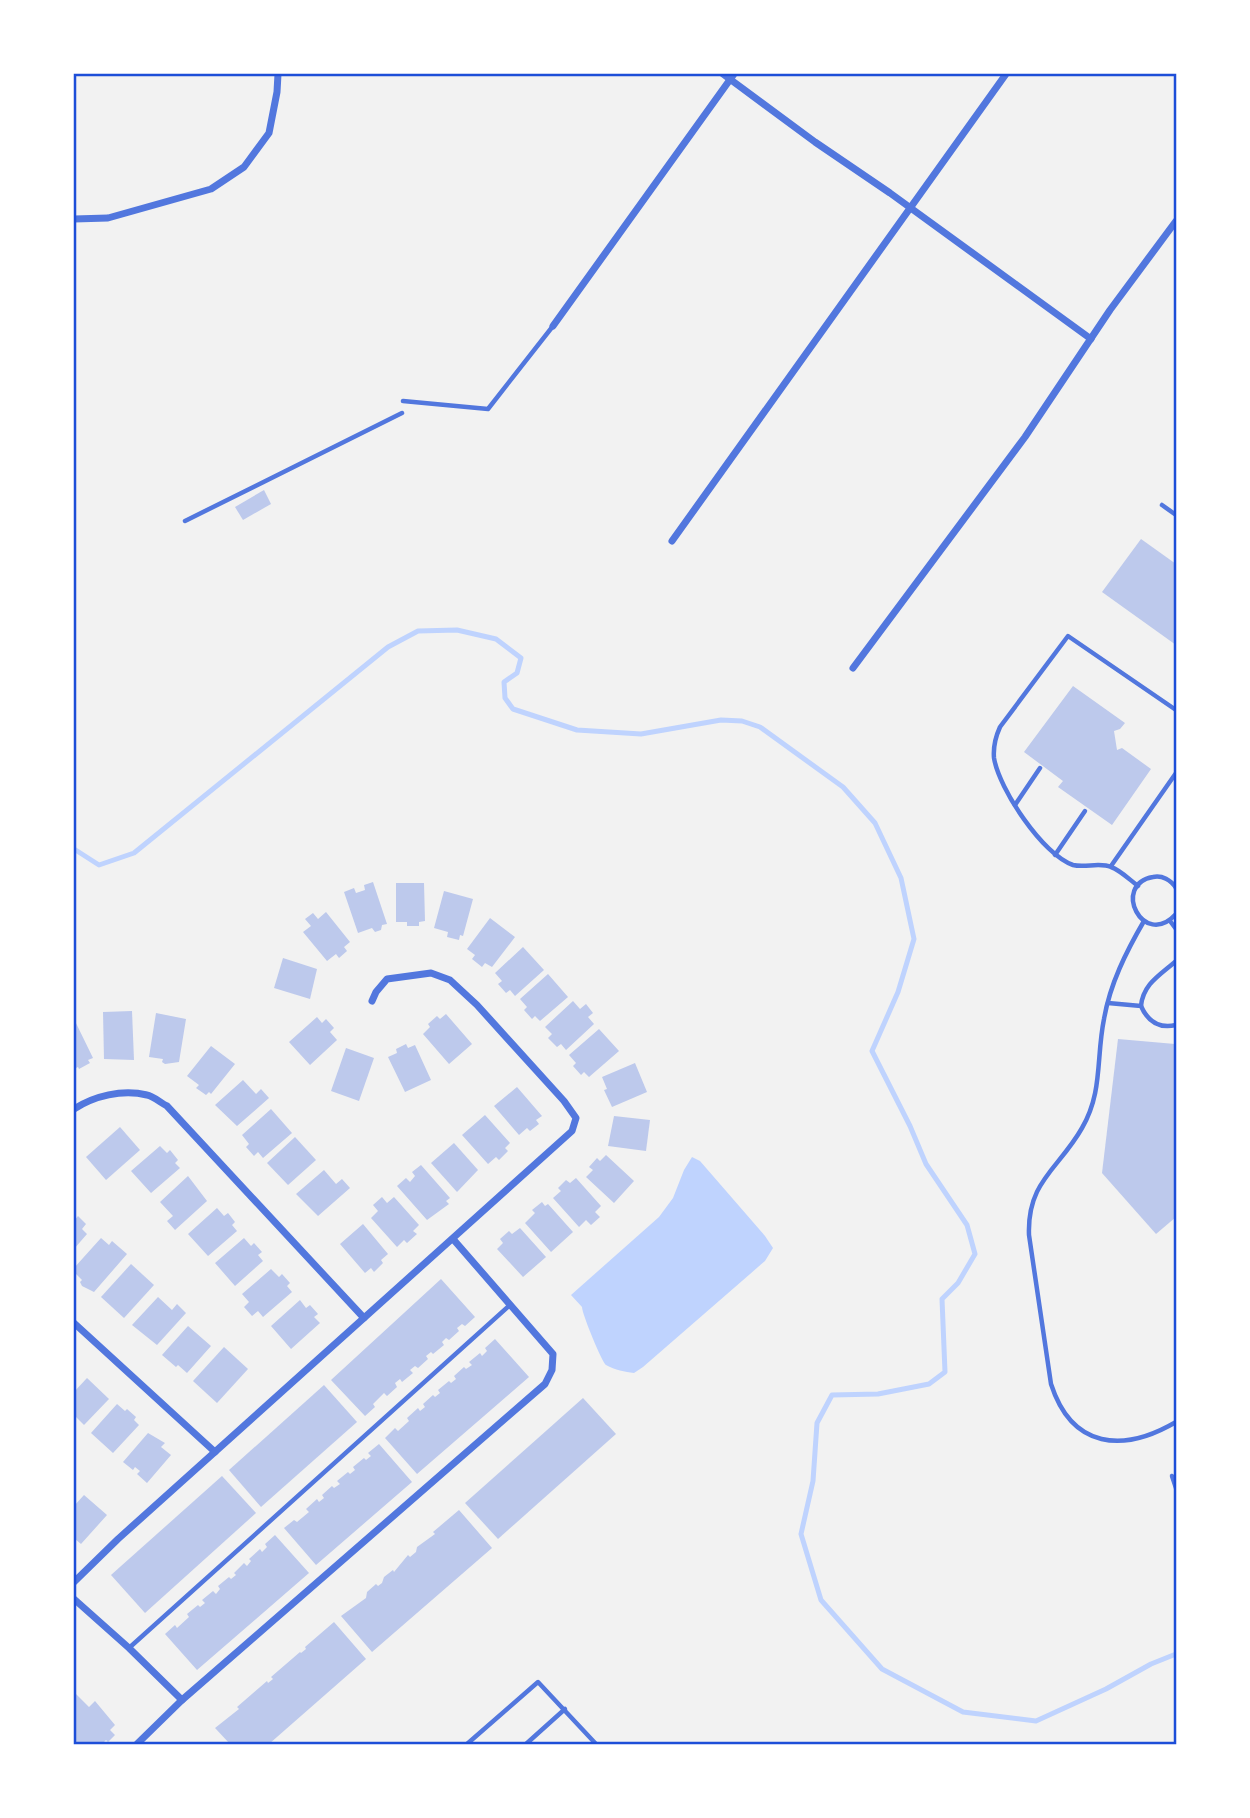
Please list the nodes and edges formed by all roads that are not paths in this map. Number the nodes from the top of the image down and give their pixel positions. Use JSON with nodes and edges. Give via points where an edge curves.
{"nodes":[{"id":1,"x":278,"y":74,"type":"edge"},
{"id":2,"x":723,"y":74,"type":"edge"},
{"id":3,"x":1006,"y":74,"type":"edge"},
{"id":4,"x":732,"y":76,"type":"edge"},
{"id":5,"x":911,"y":209,"type":"junction"},
{"id":6,"x":74,"y":219,"type":"edge"},
{"id":7,"x":1177,"y":221,"type":"edge"},
{"id":8,"x":553,"y":326,"type":"joint"},
{"id":9,"x":1091,"y":339,"type":"junction"},
{"id":10,"x":402,"y":401,"type":"dead end"},
{"id":11,"x":402,"y":413,"type":"dead end"},
{"id":12,"x":1162,"y":505,"type":"dead end"},
{"id":13,"x":1177,"y":515,"type":"edge"},
{"id":14,"x":185,"y":521,"type":"dead end"},
{"id":15,"x":672,"y":541,"type":"dead end"},
{"id":16,"x":853,"y":668,"type":"dead end"},
{"id":17,"x":1177,"y":710,"type":"edge"},
{"id":18,"x":1040,"y":768,"type":"dead end"},
{"id":19,"x":1176,"y":773,"type":"edge"},
{"id":20,"x":1016,"y":805,"type":"junction"},
{"id":21,"x":1085,"y":811,"type":"dead end"},
{"id":22,"x":1055,"y":855,"type":"junction"},
{"id":23,"x":1111,"y":866,"type":"junction"},
{"id":24,"x":1176,"y":884,"type":"edge"},
{"id":25,"x":1138,"y":886,"type":"junction"},
{"id":26,"x":1177,"y":914,"type":"edge"},
{"id":27,"x":1170,"y":920,"type":"junction"},
{"id":28,"x":1144,"y":921,"type":"junction"},
{"id":29,"x":1177,"y":929,"type":"edge"},
{"id":30,"x":1177,"y":961,"type":"edge"},
{"id":31,"x":372,"y":1001,"type":"dead end"},
{"id":32,"x":1108,"y":1003,"type":"junction"},
{"id":33,"x":1141,"y":1006,"type":"junction"},
{"id":34,"x":1177,"y":1025,"type":"edge"},
{"id":35,"x":74,"y":1109,"type":"edge"},
{"id":36,"x":453,"y":1239,"type":"junction"},
{"id":37,"x":510,"y":1305,"type":"junction"},
{"id":38,"x":364,"y":1318,"type":"junction"},
{"id":39,"x":74,"y":1323,"type":"edge"},
{"id":40,"x":1177,"y":1422,"type":"edge"},
{"id":41,"x":215,"y":1452,"type":"junction"},
{"id":42,"x":1172,"y":1476,"type":"dead end"},
{"id":43,"x":1177,"y":1488,"type":"edge"},
{"id":44,"x":74,"y":1582,"type":"edge"},
{"id":45,"x":74,"y":1599,"type":"edge"},
{"id":46,"x":129,"y":1648,"type":"junction"},
{"id":47,"x":182,"y":1700,"type":"junction"},
{"id":48,"x":565,"y":1709,"type":"junction"},
{"id":49,"x":138,"y":1745,"type":"edge"},
{"id":50,"x":467,"y":1745,"type":"edge"},
{"id":51,"x":526,"y":1745,"type":"edge"},
{"id":52,"x":596,"y":1745,"type":"edge"}],
"edges":[{"from":1,"to":6,"type":"street","via":[[269,133],[244,167],[211,188],[108,218]]},
{"from":2,"to":4,"type":"street"},
{"from":3,"to":5,"type":"street"},
{"from":4,"to":5,"type":"street"},
{"from":4,"to":8,"type":"street"},
{"from":5,"to":9,"type":"street"},
{"from":5,"to":15,"type":"street"},
{"from":7,"to":9,"type":"street"},
{"from":8,"to":10,"type":"lane","via":[[488,409]]},
{"from":9,"to":16,"type":"street","via":[[1025,437]]},
{"from":11,"to":14,"type":"lane"},
{"from":12,"to":13,"type":"lane"},
{"from":17,"to":20,"type":"lane","via":[[1068,636],[1000,726],[993,742],[995,760]]},
{"from":18,"to":20,"type":"lane"},
{"from":19,"to":23,"type":"lane"},
{"from":20,"to":22,"type":"lane","via":[[1035,836]]},
{"from":21,"to":22,"type":"lane"},
{"from":22,"to":23,"type":"lane","via":[[1074,865]]},
{"from":23,"to":25,"type":"lane"},
{"from":24,"to":25,"type":"lane","via":[[1152,877]]},
{"from":25,"to":28,"type":"lane","via":[[1134,908]]},
{"from":26,"to":27,"type":"lane"},
{"from":27,"to":28,"type":"lane","via":[[1157,925]]},
{"from":27,"to":29,"type":"lane"},
{"from":28,"to":32,"type":"lane","via":[[1120,964]]},
{"from":30,"to":33,"type":"lane","via":[[1142,992]]},
{"from":31,"to":36,"type":"street","via":[[387,979],[432,973],[450,981],[477,1005],[576,1118],[572,1131]]},
{"from":32,"to":33,"type":"lane"},
{"from":32,"to":40,"type":"lane","via":[[1094,1101],[1082,1128],[1037,1188],[1030,1212],[1029,1235],[1051,1384],[1065,1415],[1095,1437],[1124,1442],[1142,1439]]},
{"from":33,"to":34,"type":"lane","via":[[1156,1024]]},
{"from":35,"to":38,"type":"street","via":[[108,1095],[148,1095],[167,1106]]},
{"from":36,"to":37,"type":"street"},
{"from":36,"to":38,"type":"street"},
{"from":37,"to":46,"type":"lane"},
{"from":37,"to":47,"type":"street","via":[[553,1354],[545,1384]]},
{"from":38,"to":41,"type":"street"},
{"from":39,"to":41,"type":"street"},
{"from":41,"to":44,"type":"street"},
{"from":42,"to":43,"type":"lane"},
{"from":45,"to":46,"type":"street"},
{"from":46,"to":47,"type":"street"},
{"from":47,"to":49,"type":"street"},
{"from":48,"to":50,"type":"lane","via":[[538,1682]]},
{"from":48,"to":51,"type":"lane"},
{"from":48,"to":52,"type":"lane"}]}
